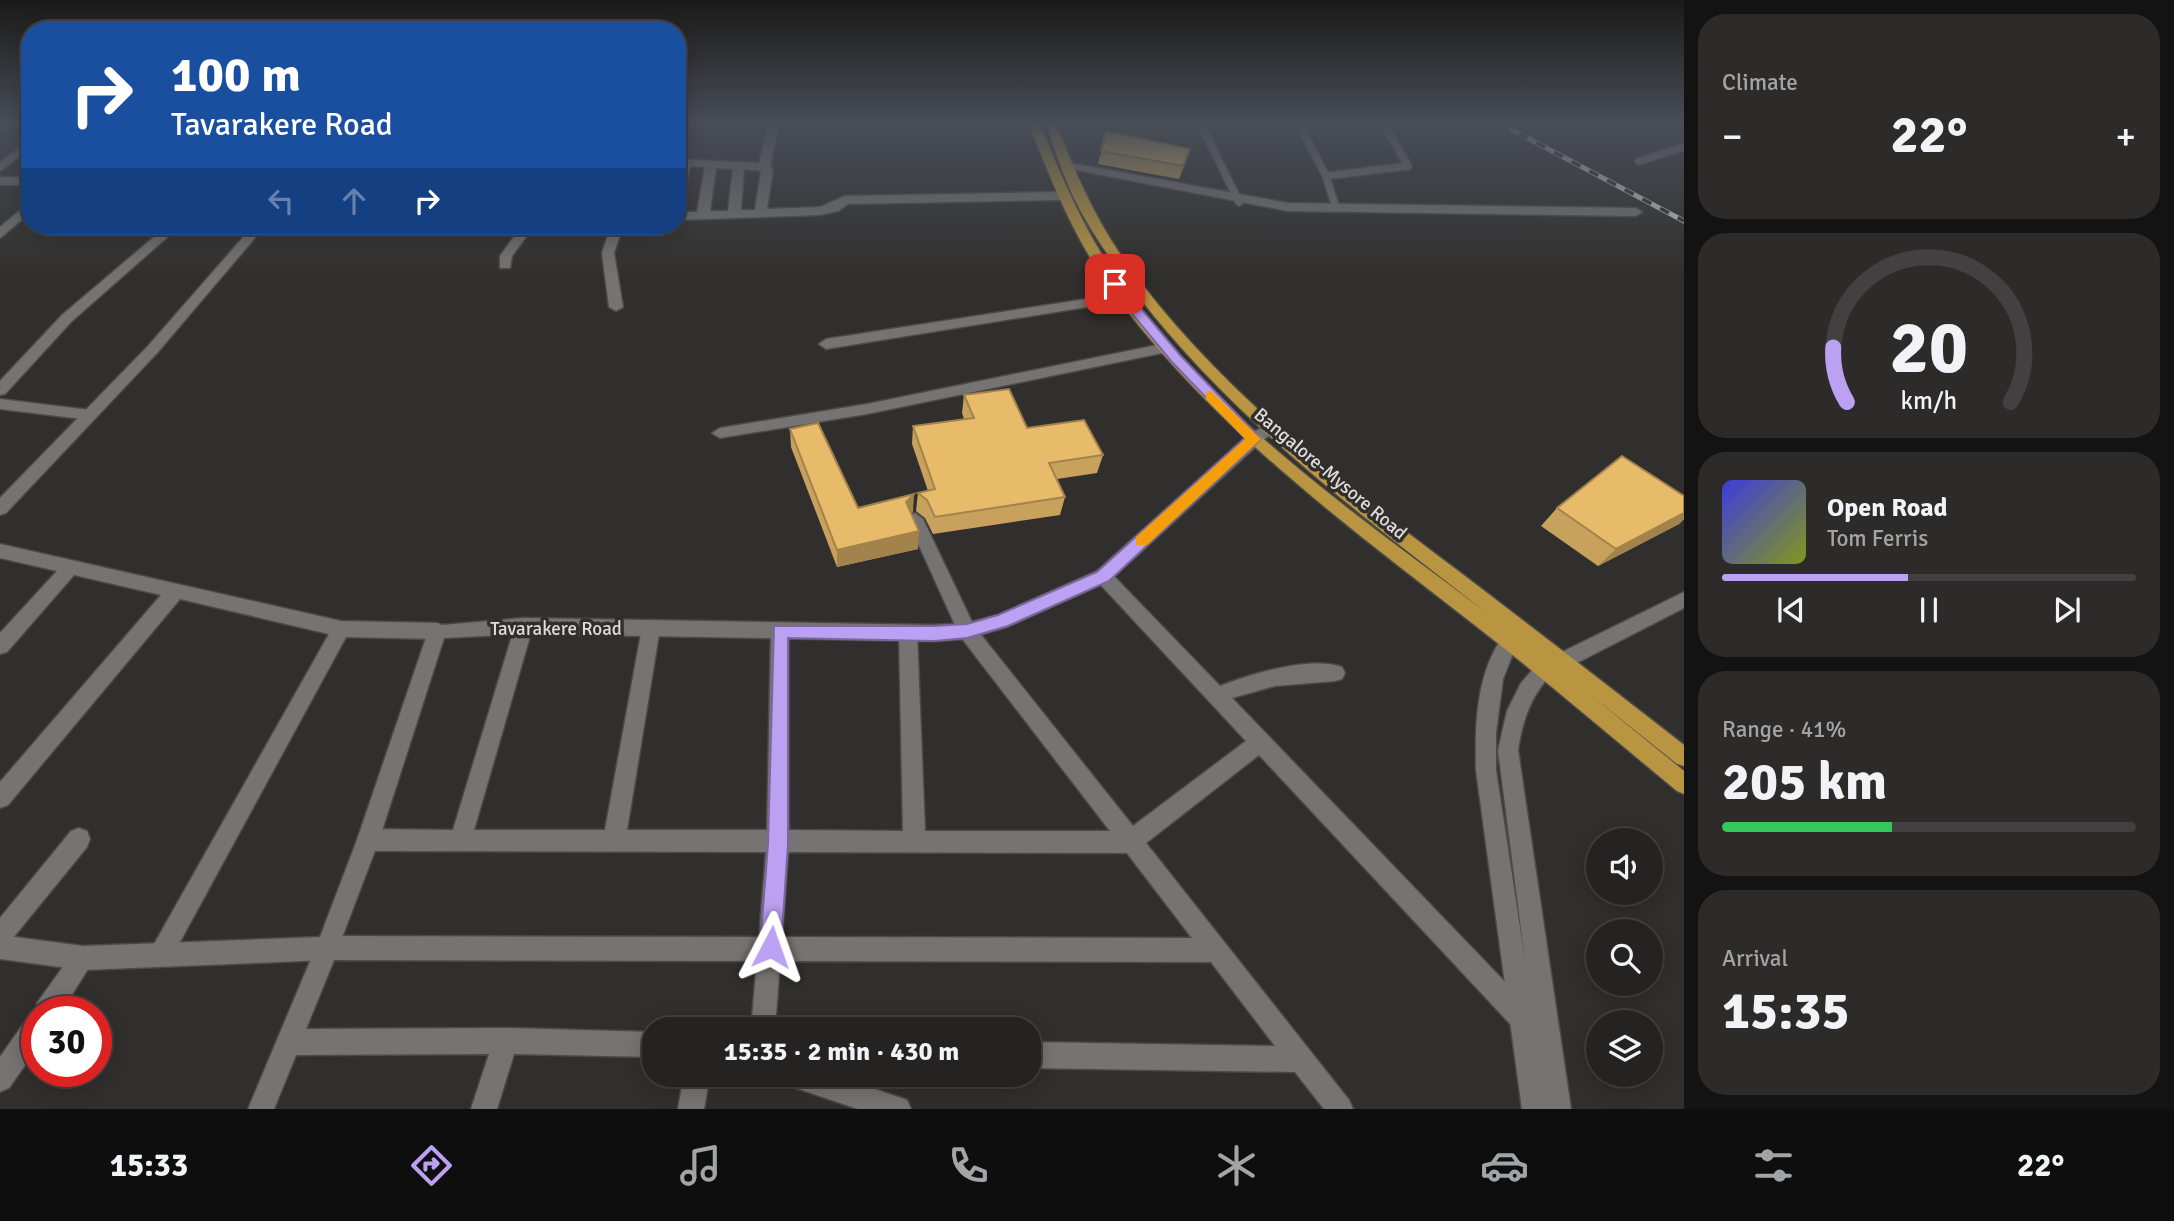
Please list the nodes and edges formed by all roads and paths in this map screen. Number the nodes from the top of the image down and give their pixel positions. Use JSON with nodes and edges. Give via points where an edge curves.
{"nodes":[{"id":1,"x":709,"y":176,"type":"edge"},
{"id":2,"x":738,"y":176,"type":"edge"},
{"id":3,"x":766,"y":176,"type":"edge"},
{"id":4,"x":1054,"y":176,"type":"edge"},
{"id":5,"x":1070,"y":176,"type":"edge"},
{"id":6,"x":1129,"y":176,"type":"edge"},
{"id":7,"x":1226,"y":176,"type":"edge"},
{"id":8,"x":1326,"y":176,"type":"edge"},
{"id":9,"x":0,"y":181,"type":"edge"},
{"id":10,"x":21,"y":181,"type":"edge"},
{"id":11,"x":1062,"y":197,"type":"junction"},
{"id":12,"x":1239,"y":202,"type":"junction"},
{"id":13,"x":1336,"y":208,"type":"junction"},
{"id":14,"x":1636,"y":212,"type":"dead end"},
{"id":15,"x":21,"y":214,"type":"edge"},
{"id":16,"x":760,"y":214,"type":"junction"},
{"id":17,"x":703,"y":215,"type":"junction"},
{"id":18,"x":734,"y":215,"type":"junction"},
{"id":19,"x":686,"y":216,"type":"edge"},
{"id":20,"x":3,"y":230,"type":"edge"},
{"id":21,"x":164,"y":235,"type":"edge"},
{"id":22,"x":251,"y":235,"type":"edge"},
{"id":23,"x":521,"y":235,"type":"edge"},
{"id":24,"x":614,"y":235,"type":"edge"},
{"id":25,"x":505,"y":265,"type":"dead end"},
{"id":26,"x":1125,"y":297,"type":"junction"},
{"id":27,"x":616,"y":307,"type":"dead end"},
{"id":28,"x":826,"y":344,"type":"dead end"},
{"id":29,"x":1167,"y":348,"type":"junction"},
{"id":30,"x":0,"y":390,"type":"edge"},
{"id":31,"x":0,"y":404,"type":"edge"},
{"id":32,"x":90,"y":415,"type":"junction"},
{"id":33,"x":720,"y":433,"type":"dead end"},
{"id":34,"x":1262,"y":433,"type":"junction"},
{"id":35,"x":0,"y":509,"type":"edge"},
{"id":36,"x":915,"y":519,"type":"edge"},
{"id":37,"x":0,"y":551,"type":"edge"},
{"id":38,"x":70,"y":568,"type":"junction"},
{"id":39,"x":1103,"y":576,"type":"junction"},
{"id":40,"x":175,"y":592,"type":"junction"},
{"id":41,"x":1684,"y":599,"type":"edge"},
{"id":42,"x":524,"y":626,"type":"junction"},
{"id":43,"x":651,"y":628,"type":"junction"},
{"id":44,"x":341,"y":629,"type":"junction"},
{"id":45,"x":437,"y":631,"type":"junction"},
{"id":46,"x":780,"y":631,"type":"junction"},
{"id":47,"x":967,"y":631,"type":"junction"},
{"id":48,"x":908,"y":633,"type":"junction"},
{"id":49,"x":1514,"y":634,"type":"junction"},
{"id":50,"x":0,"y":646,"type":"edge"},
{"id":51,"x":1554,"y":662,"type":"junction"},
{"id":52,"x":1335,"y":673,"type":"dead end"},
{"id":53,"x":1217,"y":695,"type":"junction"},
{"id":54,"x":1260,"y":742,"type":"junction"},
{"id":55,"x":1684,"y":757,"type":"edge"},
{"id":56,"x":1684,"y":784,"type":"edge"},
{"id":57,"x":0,"y":798,"type":"edge"},
{"id":58,"x":79,"y":839,"type":"dead end"},
{"id":59,"x":368,"y":841,"type":"junction"},
{"id":60,"x":460,"y":841,"type":"junction"},
{"id":61,"x":614,"y":841,"type":"junction"},
{"id":62,"x":914,"y":841,"type":"junction"},
{"id":63,"x":1130,"y":842,"type":"junction"},
{"id":64,"x":778,"y":844,"type":"junction"},
{"id":65,"x":0,"y":936,"type":"edge"},
{"id":66,"x":0,"y":947,"type":"edge"},
{"id":67,"x":771,"y":947,"type":"junction"},
{"id":68,"x":327,"y":948,"type":"junction"},
{"id":69,"x":1214,"y":950,"type":"junction"},
{"id":70,"x":161,"y":954,"type":"junction"},
{"id":71,"x":83,"y":958,"type":"junction"},
{"id":72,"x":58,"y":996,"type":"edge"},
{"id":73,"x":764,"y":1017,"type":"edge"},
{"id":74,"x":1523,"y":1019,"type":"junction"},
{"id":75,"x":506,"y":1041,"type":"junction"},
{"id":76,"x":290,"y":1042,"type":"junction"},
{"id":77,"x":642,"y":1045,"type":"edge"},
{"id":78,"x":21,"y":1049,"type":"edge"},
{"id":79,"x":1041,"y":1055,"type":"edge"},
{"id":80,"x":1301,"y":1059,"type":"junction"},
{"id":81,"x":0,"y":1079,"type":"edge"},
{"id":82,"x":695,"y":1087,"type":"edge"},
{"id":83,"x":830,"y":1087,"type":"edge"},
{"id":84,"x":261,"y":1109,"type":"edge"},
{"id":85,"x":484,"y":1109,"type":"edge"},
{"id":86,"x":691,"y":1109,"type":"edge"},
{"id":87,"x":898,"y":1109,"type":"edge"},
{"id":88,"x":1340,"y":1109,"type":"edge"},
{"id":89,"x":1535,"y":1109,"type":"edge"},
{"id":90,"x":1558,"y":1109,"type":"edge"}],
"edges":[{"from":1,"to":17,"type":"street"},
{"from":2,"to":18,"type":"street"},
{"from":3,"to":16,"type":"street"},
{"from":4,"to":11,"type":"main road","name":"Bangalore-Mysore Road"},
{"from":5,"to":34,"type":"main road","name":"Bangalore-Mysore Road","via":[[1107,243],[1145,294]]},
{"from":6,"to":12,"type":"street"},
{"from":7,"to":12,"type":"lane"},
{"from":8,"to":13,"type":"lane"},
{"from":9,"to":10,"type":"street"},
{"from":11,"to":16,"type":"street","via":[[845,200],[820,211]]},
{"from":11,"to":26,"type":"main road","name":"Bangalore-Mysore Road"},
{"from":12,"to":13,"type":"street"},
{"from":13,"to":14,"type":"street"},
{"from":15,"to":20,"type":"street"},
{"from":16,"to":18,"type":"street"},
{"from":17,"to":18,"type":"street"},
{"from":17,"to":19,"type":"street"},
{"from":21,"to":30,"type":"street","via":[[67,318]]},
{"from":22,"to":32,"type":"street"},
{"from":23,"to":25,"type":"street"},
{"from":24,"to":27,"type":"street","via":[[608,253]]},
{"from":26,"to":28,"type":"street"},
{"from":26,"to":29,"type":"main road","name":"Bangalore-Mysore Road"},
{"from":29,"to":33,"type":"street","via":[[867,409]]},
{"from":29,"to":34,"type":"main road","name":"Bangalore-Mysore Road"},
{"from":31,"to":32,"type":"street"},
{"from":32,"to":35,"type":"street"},
{"from":34,"to":39,"type":"street","name":"Tavarakere Road"},
{"from":34,"to":49,"type":"main road","name":"Bangalore-Mysore Road","via":[[1367,533]]},
{"from":36,"to":47,"type":"street"},
{"from":37,"to":38,"type":"street","name":"Tavarakere Road"},
{"from":38,"to":40,"type":"street","name":"Tavarakere Road"},
{"from":38,"to":50,"type":"street"},
{"from":39,"to":47,"type":"street","name":"Tavarakere Road","via":[[1002,621]]},
{"from":39,"to":53,"type":"street"},
{"from":40,"to":44,"type":"street","name":"Tavarakere Road"},
{"from":40,"to":57,"type":"street"},
{"from":41,"to":51,"type":"street"},
{"from":42,"to":43,"type":"street","name":"Tavarakere Road"},
{"from":42,"to":45,"type":"street","name":"Tavarakere Road"},
{"from":42,"to":60,"type":"street"},
{"from":43,"to":46,"type":"street","name":"Tavarakere Road"},
{"from":43,"to":61,"type":"street"},
{"from":44,"to":45,"type":"street","name":"Tavarakere Road"},
{"from":44,"to":70,"type":"street"},
{"from":45,"to":59,"type":"street"},
{"from":46,"to":48,"type":"street","name":"Tavarakere Road"},
{"from":46,"to":64,"type":"street"},
{"from":47,"to":48,"type":"street","name":"Tavarakere Road"},
{"from":47,"to":63,"type":"street"},
{"from":48,"to":62,"type":"street"},
{"from":49,"to":51,"type":"main road","name":"Bangalore-Mysore Road"},
{"from":49,"to":74,"type":"street","via":[[1491,682],[1485,745]]},
{"from":51,"to":55,"type":"main road","name":"Bangalore-Mysore Road"},
{"from":51,"to":56,"type":"main road","name":"Bangalore-Mysore Road"},
{"from":51,"to":90,"type":"street","via":[[1527,687],[1511,724],[1508,750]]},
{"from":52,"to":53,"type":"street","via":[[1282,674]]},
{"from":53,"to":54,"type":"street"},
{"from":54,"to":63,"type":"street"},
{"from":54,"to":74,"type":"street"},
{"from":58,"to":65,"type":"street"},
{"from":59,"to":60,"type":"street"},
{"from":59,"to":68,"type":"street"},
{"from":60,"to":61,"type":"street"},
{"from":61,"to":64,"type":"street"},
{"from":62,"to":63,"type":"street"},
{"from":62,"to":64,"type":"street"},
{"from":63,"to":69,"type":"street"},
{"from":64,"to":67,"type":"street"},
{"from":66,"to":71,"type":"street"},
{"from":67,"to":68,"type":"street"},
{"from":67,"to":69,"type":"street"},
{"from":67,"to":73,"type":"street"},
{"from":68,"to":70,"type":"street"},
{"from":68,"to":76,"type":"street"},
{"from":69,"to":80,"type":"street"},
{"from":70,"to":71,"type":"street"},
{"from":71,"to":72,"type":"street"},
{"from":74,"to":89,"type":"street"},
{"from":75,"to":76,"type":"street"},
{"from":75,"to":77,"type":"street"},
{"from":75,"to":85,"type":"street"},
{"from":76,"to":84,"type":"street"},
{"from":78,"to":81,"type":"street"},
{"from":79,"to":80,"type":"street"},
{"from":80,"to":88,"type":"street"},
{"from":82,"to":86,"type":"street"},
{"from":83,"to":87,"type":"street"}]}
